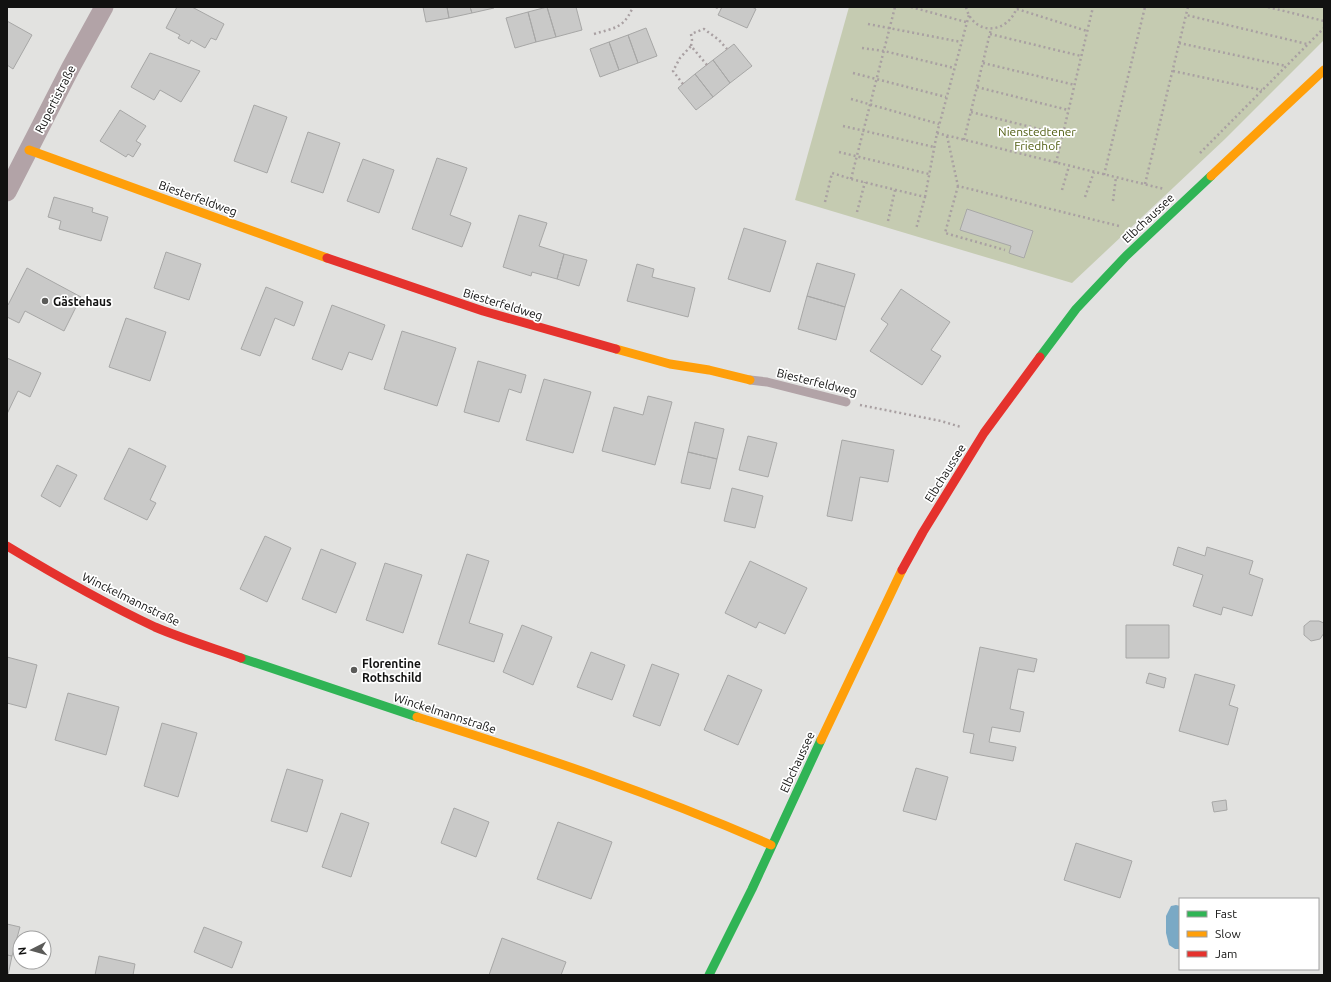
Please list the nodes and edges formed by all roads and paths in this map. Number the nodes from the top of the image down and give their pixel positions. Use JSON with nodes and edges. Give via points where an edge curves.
{"nodes":[{"id":1,"x":104,"y":7,"type":"edge"},
{"id":2,"x":716,"y":7,"type":"edge"},
{"id":3,"x":895,"y":7,"type":"edge"},
{"id":4,"x":911,"y":7,"type":"edge"},
{"id":5,"x":966,"y":7,"type":"edge"},
{"id":6,"x":1093,"y":7,"type":"edge"},
{"id":7,"x":1145,"y":7,"type":"edge"},
{"id":8,"x":1188,"y":7,"type":"edge"},
{"id":9,"x":1268,"y":7,"type":"edge"},
{"id":10,"x":1017,"y":8,"type":"edge"},
{"id":11,"x":632,"y":9,"type":"dead end"},
{"id":12,"x":721,"y":9,"type":"dead end"},
{"id":13,"x":969,"y":15,"type":"junction"},
{"id":14,"x":1186,"y":15,"type":"junction"},
{"id":15,"x":1324,"y":21,"type":"edge"},
{"id":16,"x":966,"y":22,"type":"junction"},
{"id":17,"x":868,"y":24,"type":"dead end"},
{"id":18,"x":889,"y":28,"type":"junction"},
{"id":19,"x":1324,"y":28,"type":"edge"},
{"id":20,"x":991,"y":29,"type":"junction"},
{"id":21,"x":1088,"y":31,"type":"junction"},
{"id":22,"x":594,"y":34,"type":"dead end"},
{"id":23,"x":990,"y":34,"type":"junction"},
{"id":24,"x":961,"y":42,"type":"junction"},
{"id":25,"x":1179,"y":43,"type":"junction"},
{"id":26,"x":1308,"y":44,"type":"junction"},
{"id":27,"x":691,"y":46,"type":"junction"},
{"id":28,"x":862,"y":48,"type":"dead end"},
{"id":29,"x":727,"y":49,"type":"dead end"},
{"id":30,"x":884,"y":51,"type":"junction"},
{"id":31,"x":1081,"y":56,"type":"junction"},
{"id":32,"x":983,"y":63,"type":"junction"},
{"id":33,"x":707,"y":65,"type":"dead end"},
{"id":34,"x":1287,"y":66,"type":"junction"},
{"id":35,"x":954,"y":68,"type":"junction"},
{"id":36,"x":1324,"y":70,"type":"edge"},
{"id":37,"x":1173,"y":71,"type":"junction"},
{"id":38,"x":853,"y":73,"type":"dead end"},
{"id":39,"x":876,"y":80,"type":"junction"},
{"id":40,"x":683,"y":84,"type":"dead end"},
{"id":41,"x":1074,"y":85,"type":"junction"},
{"id":42,"x":977,"y":86,"type":"junction"},
{"id":43,"x":1262,"y":90,"type":"junction"},
{"id":44,"x":946,"y":98,"type":"junction"},
{"id":45,"x":851,"y":99,"type":"dead end"},
{"id":46,"x":870,"y":104,"type":"junction"},
{"id":47,"x":1068,"y":110,"type":"junction"},
{"id":48,"x":971,"y":112,"type":"junction"},
{"id":49,"x":939,"y":124,"type":"junction"},
{"id":50,"x":843,"y":126,"type":"dead end"},
{"id":51,"x":863,"y":131,"type":"junction"},
{"id":52,"x":937,"y":133,"type":"junction"},
{"id":53,"x":1063,"y":135,"type":"junction"},
{"id":54,"x":947,"y":136,"type":"junction"},
{"id":55,"x":964,"y":140,"type":"junction"},
{"id":56,"x":934,"y":147,"type":"junction"},
{"id":57,"x":29,"y":150,"type":"junction"},
{"id":58,"x":839,"y":152,"type":"dead end"},
{"id":59,"x":857,"y":156,"type":"junction"},
{"id":60,"x":1197,"y":156,"type":"dead end"},
{"id":61,"x":1056,"y":163,"type":"junction"},
{"id":62,"x":1069,"y":166,"type":"junction"},
{"id":63,"x":1094,"y":172,"type":"junction"},
{"id":64,"x":929,"y":174,"type":"junction"},
{"id":65,"x":1104,"y":174,"type":"junction"},
{"id":66,"x":1116,"y":177,"type":"junction"},
{"id":67,"x":851,"y":179,"type":"junction"},
{"id":68,"x":865,"y":182,"type":"junction"},
{"id":69,"x":1145,"y":184,"type":"junction"},
{"id":70,"x":1169,"y":184,"type":"dead end"},
{"id":71,"x":958,"y":186,"type":"junction"},
{"id":72,"x":895,"y":190,"type":"junction"},
{"id":73,"x":1062,"y":190,"type":"dead end"},
{"id":74,"x":7,"y":192,"type":"edge"},
{"id":75,"x":925,"y":197,"type":"junction"},
{"id":76,"x":1085,"y":197,"type":"dead end"},
{"id":77,"x":1113,"y":200,"type":"dead end"},
{"id":78,"x":825,"y":202,"type":"dead end"},
{"id":79,"x":857,"y":212,"type":"dead end"},
{"id":80,"x":888,"y":221,"type":"dead end"},
{"id":81,"x":1119,"y":226,"type":"dead end"},
{"id":82,"x":916,"y":229,"type":"dead end"},
{"id":83,"x":1005,"y":250,"type":"dead end"},
{"id":84,"x":750,"y":380,"type":"joint"},
{"id":85,"x":846,"y":402,"type":"joint"},
{"id":86,"x":984,"y":433,"type":"junction"},
{"id":87,"x":7,"y":546,"type":"edge"},
{"id":88,"x":771,"y":845,"type":"junction"},
{"id":89,"x":709,"y":975,"type":"edge"}],
"edges":[{"from":1,"to":57,"type":"street","name":"Rupertistraße"},
{"from":2,"to":12,"type":"path"},
{"from":3,"to":18,"type":"path"},
{"from":4,"to":16,"type":"path"},
{"from":5,"to":13,"type":"path"},
{"from":6,"to":21,"type":"path"},
{"from":7,"to":65,"type":"path"},
{"from":8,"to":14,"type":"path"},
{"from":9,"to":15,"type":"path"},
{"from":10,"to":20,"type":"path","via":[[1008,23]]},
{"from":10,"to":21,"type":"path"},
{"from":11,"to":22,"type":"path","via":[[621,25]]},
{"from":13,"to":16,"type":"path"},
{"from":13,"to":20,"type":"path","via":[[978,25]]},
{"from":14,"to":25,"type":"path"},
{"from":14,"to":26,"type":"path"},
{"from":16,"to":24,"type":"path"},
{"from":17,"to":18,"type":"path"},
{"from":18,"to":24,"type":"path"},
{"from":18,"to":30,"type":"path"},
{"from":19,"to":26,"type":"path"},
{"from":20,"to":23,"type":"path"},
{"from":21,"to":31,"type":"path"},
{"from":23,"to":31,"type":"path"},
{"from":23,"to":32,"type":"path"},
{"from":24,"to":35,"type":"path"},
{"from":25,"to":34,"type":"path"},
{"from":25,"to":37,"type":"path"},
{"from":26,"to":34,"type":"path"},
{"from":27,"to":29,"type":"path","via":[[690,34],[704,29]]},
{"from":27,"to":33,"type":"path"},
{"from":27,"to":40,"type":"path","via":[[673,71]]},
{"from":28,"to":30,"type":"path"},
{"from":30,"to":35,"type":"path"},
{"from":30,"to":39,"type":"path"},
{"from":31,"to":41,"type":"path"},
{"from":32,"to":41,"type":"path"},
{"from":32,"to":42,"type":"path"},
{"from":34,"to":43,"type":"path"},
{"from":35,"to":44,"type":"path"},
{"from":36,"to":86,"type":"street","name":"Elbchaussee","via":[[1098,284],[1076,309]]},
{"from":37,"to":43,"type":"path"},
{"from":37,"to":69,"type":"path"},
{"from":38,"to":39,"type":"path"},
{"from":39,"to":44,"type":"path"},
{"from":39,"to":46,"type":"path"},
{"from":41,"to":47,"type":"path"},
{"from":42,"to":47,"type":"path"},
{"from":42,"to":48,"type":"path"},
{"from":43,"to":60,"type":"path"},
{"from":44,"to":49,"type":"path"},
{"from":45,"to":46,"type":"path"},
{"from":46,"to":49,"type":"path"},
{"from":46,"to":51,"type":"path"},
{"from":47,"to":53,"type":"path"},
{"from":48,"to":53,"type":"path"},
{"from":48,"to":55,"type":"path"},
{"from":49,"to":52,"type":"path"},
{"from":50,"to":51,"type":"path"},
{"from":51,"to":56,"type":"path"},
{"from":51,"to":59,"type":"path"},
{"from":52,"to":54,"type":"path"},
{"from":52,"to":56,"type":"path"},
{"from":53,"to":61,"type":"path"},
{"from":54,"to":55,"type":"path"},
{"from":54,"to":71,"type":"path"},
{"from":55,"to":61,"type":"path"},
{"from":56,"to":64,"type":"path"},
{"from":57,"to":74,"type":"street","name":"Rupertistraße"},
{"from":57,"to":84,"type":"street","name":"Biesterfeldweg","via":[[273,239],[483,311],[670,364]]},
{"from":58,"to":59,"type":"path"},
{"from":59,"to":64,"type":"path"},
{"from":59,"to":67,"type":"path"},
{"from":61,"to":62,"type":"path"},
{"from":62,"to":63,"type":"path"},
{"from":62,"to":73,"type":"path"},
{"from":63,"to":65,"type":"path"},
{"from":63,"to":76,"type":"path"},
{"from":64,"to":75,"type":"path"},
{"from":65,"to":66,"type":"path"},
{"from":66,"to":69,"type":"path"},
{"from":66,"to":77,"type":"path"},
{"from":67,"to":68,"type":"path"},
{"from":67,"to":78,"type":"path","via":[[832,173]]},
{"from":68,"to":72,"type":"path"},
{"from":68,"to":79,"type":"path"},
{"from":69,"to":70,"type":"path","via":[[1164,189]]},
{"from":71,"to":81,"type":"path"},
{"from":71,"to":83,"type":"path","via":[[945,233]]},
{"from":72,"to":75,"type":"path"},
{"from":72,"to":80,"type":"path"},
{"from":75,"to":82,"type":"path"},
{"from":84,"to":85,"type":"lane","name":"Biesterfeldweg","via":[[768,382]]},
{"from":85,"to":86,"type":"path","name":"Biesterfeldweg","via":[[941,421]]},
{"from":86,"to":88,"type":"street","name":"Elbchaussee","via":[[900,574]]},
{"from":87,"to":88,"type":"street","name":"Winckelmannstraße","via":[[109,604],[157,627],[271,670],[640,790]]},
{"from":88,"to":89,"type":"street","name":"Elbchaussee"}]}
